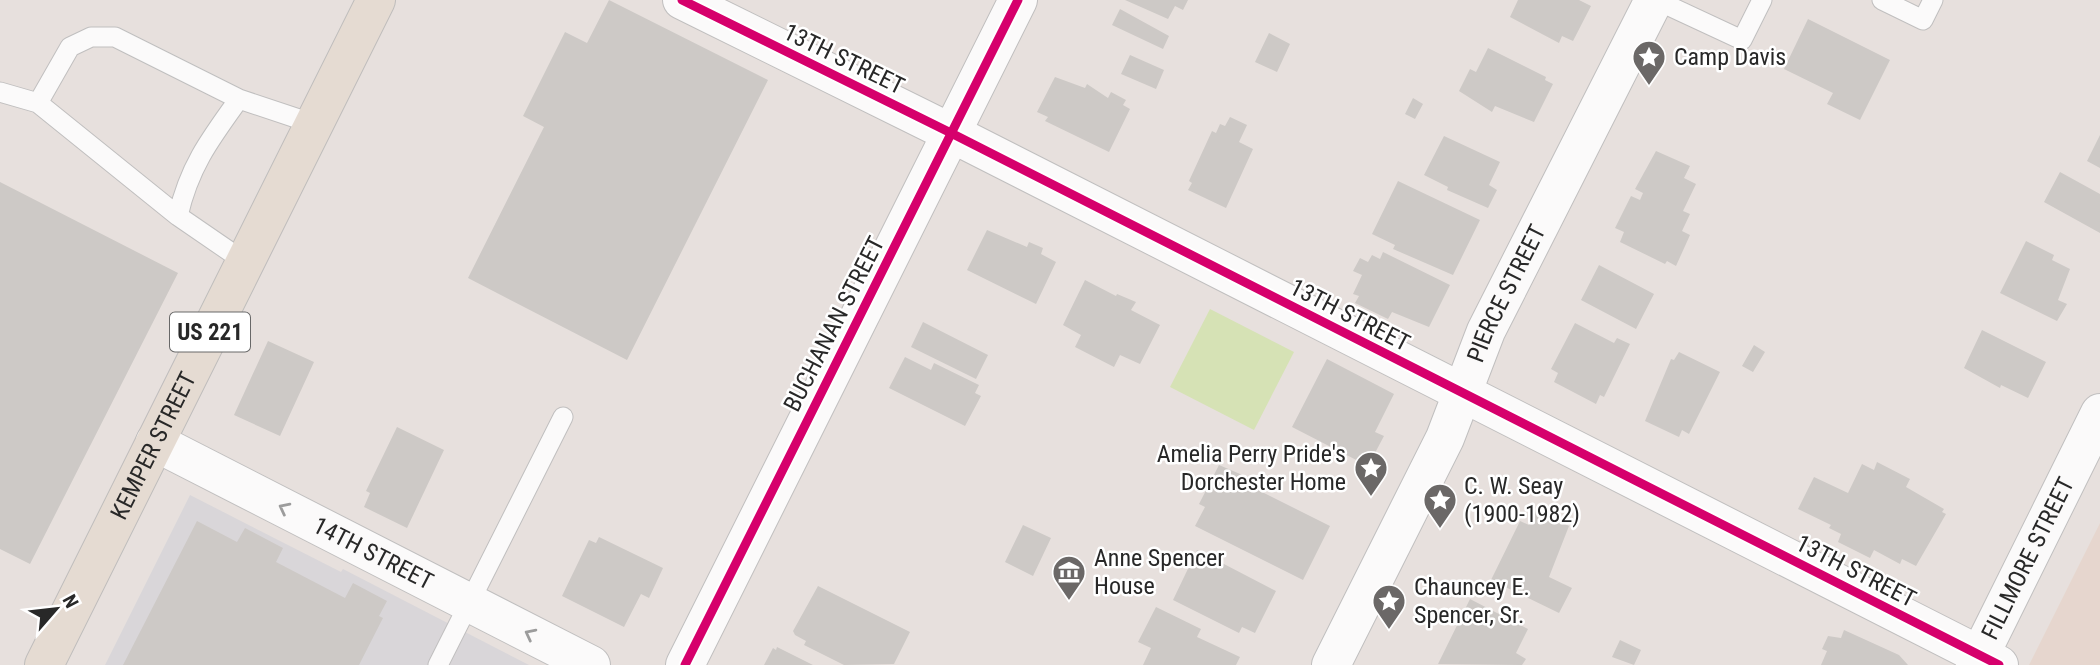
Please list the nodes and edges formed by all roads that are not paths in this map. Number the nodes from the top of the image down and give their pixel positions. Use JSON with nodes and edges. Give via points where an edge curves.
{"nodes":[{"id":1,"x":376,"y":0,"type":"edge"},
{"id":2,"x":682,"y":0,"type":"edge"},
{"id":3,"x":1018,"y":0,"type":"edge"},
{"id":4,"x":1655,"y":0,"type":"edge"},
{"id":5,"x":1762,"y":0,"type":"edge"},
{"id":6,"x":1882,"y":0,"type":"edge"},
{"id":7,"x":1933,"y":0,"type":"edge"},
{"id":8,"x":0,"y":92,"type":"edge"},
{"id":9,"x":239,"y":99,"type":"junction"},
{"id":10,"x":38,"y":103,"type":"junction"},
{"id":11,"x":314,"y":124,"type":"junction"},
{"id":12,"x":951,"y":133,"type":"junction"},
{"id":13,"x":178,"y":216,"type":"junction"},
{"id":14,"x":245,"y":262,"type":"junction"},
{"id":15,"x":1462,"y":394,"type":"junction"},
{"id":16,"x":2100,"y":413,"type":"edge"},
{"id":17,"x":563,"y":417,"type":"dead end"},
{"id":18,"x":155,"y":442,"type":"junction"},
{"id":19,"x":468,"y":602,"type":"junction"},
{"id":20,"x":1985,"y":662,"type":"edge"},
{"id":21,"x":44,"y":665,"type":"edge"},
{"id":22,"x":438,"y":665,"type":"edge"},
{"id":23,"x":591,"y":665,"type":"edge"},
{"id":24,"x":685,"y":665,"type":"edge"},
{"id":25,"x":1331,"y":665,"type":"edge"}],
"edges":[{"from":1,"to":11,"type":"main road","name":"KEMPER STREET","number":"US 221"},
{"from":2,"to":12,"type":"street","name":"13TH STREET"},
{"from":3,"to":12,"type":"street","name":"BUCHANAN STREET"},
{"from":4,"to":5,"type":"lane","via":[[1742,40]]},
{"from":4,"to":15,"type":"street","name":"PIERCE STREET","via":[[1486,331]]},
{"from":6,"to":7,"type":"lane","via":[[1923,20]]},
{"from":8,"to":10,"type":"lane"},
{"from":9,"to":10,"type":"lane","via":[[115,37],[91,37],[70,47]]},
{"from":9,"to":11,"type":"lane"},
{"from":9,"to":13,"type":"lane","via":[[196,160]]},
{"from":10,"to":13,"type":"lane"},
{"from":11,"to":14,"type":"main road","name":"KEMPER STREET","number":"US 221"},
{"from":12,"to":15,"type":"street","name":"13TH STREET"},
{"from":12,"to":24,"type":"street","name":"BUCHANAN STREET"},
{"from":13,"to":14,"type":"lane"},
{"from":14,"to":18,"type":"main road","name":"KEMPER STREET","number":"US 221"},
{"from":15,"to":20,"type":"street","name":"13TH STREET"},
{"from":15,"to":25,"type":"street","name":"PIERCE STREET","via":[[1445,438]]},
{"from":16,"to":20,"type":"street","name":"FILLMORE STREET"},
{"from":17,"to":19,"type":"lane"},
{"from":19,"to":18,"type":"street","name":"14TH STREET","one_way":true},
{"from":18,"to":21,"type":"main road","name":"KEMPER STREET","number":"US 221"},
{"from":19,"to":22,"type":"lane"},
{"from":23,"to":19,"type":"street","name":"14TH STREET","one_way":true}]}
